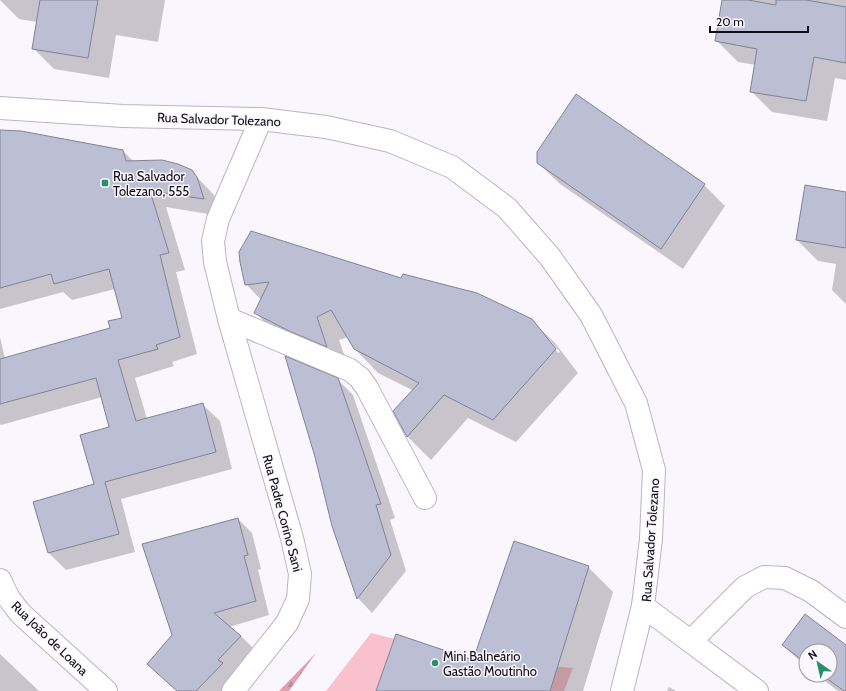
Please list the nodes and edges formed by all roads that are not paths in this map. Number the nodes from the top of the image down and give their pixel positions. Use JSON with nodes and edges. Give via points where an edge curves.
{"nodes":[{"id":1,"x":0,"y":108,"type":"edge"},
{"id":2,"x":261,"y":119,"type":"junction"},
{"id":3,"x":229,"y":319,"type":"junction"},
{"id":4,"x":425,"y":498,"type":"dead end"},
{"id":5,"x":0,"y":580,"type":"edge"},
{"id":6,"x":643,"y":606,"type":"junction"},
{"id":7,"x":846,"y":617,"type":"edge"},
{"id":8,"x":691,"y":641,"type":"junction"},
{"id":9,"x":106,"y":691,"type":"edge"},
{"id":10,"x":233,"y":691,"type":"edge"},
{"id":11,"x":622,"y":691,"type":"edge"},
{"id":12,"x":757,"y":691,"type":"edge"}],
"edges":[{"from":1,"to":2,"type":"street","name":"Rua Salvador Tolezano","via":[[123,116]]},
{"from":2,"to":3,"type":"street","name":"Rua Padre Corino Sani","via":[[218,220],[212,241]]},
{"from":2,"to":6,"type":"street","name":"Rua Salvador Tolezano","via":[[326,128],[390,141],[452,167],[507,208],[550,258],[591,316],[636,404],[654,470],[651,539]]},
{"from":3,"to":4,"type":"street","via":[[350,370],[360,378]]},
{"from":3,"to":10,"type":"street","name":"Rua Padre Corino Sani","via":[[290,530],[300,574],[298,599],[287,622]]},
{"from":5,"to":9,"type":"street","name":"Rua João de Loana","via":[[20,613]]},
{"from":6,"to":8,"type":"street","name":"Rua Salvador Tolezano"},
{"from":6,"to":11,"type":"street"},
{"from":7,"to":8,"type":"street","via":[[811,591],[785,578],[764,578],[745,587]]},
{"from":8,"to":12,"type":"street","name":"Rua Salvador Tolezano"}]}
